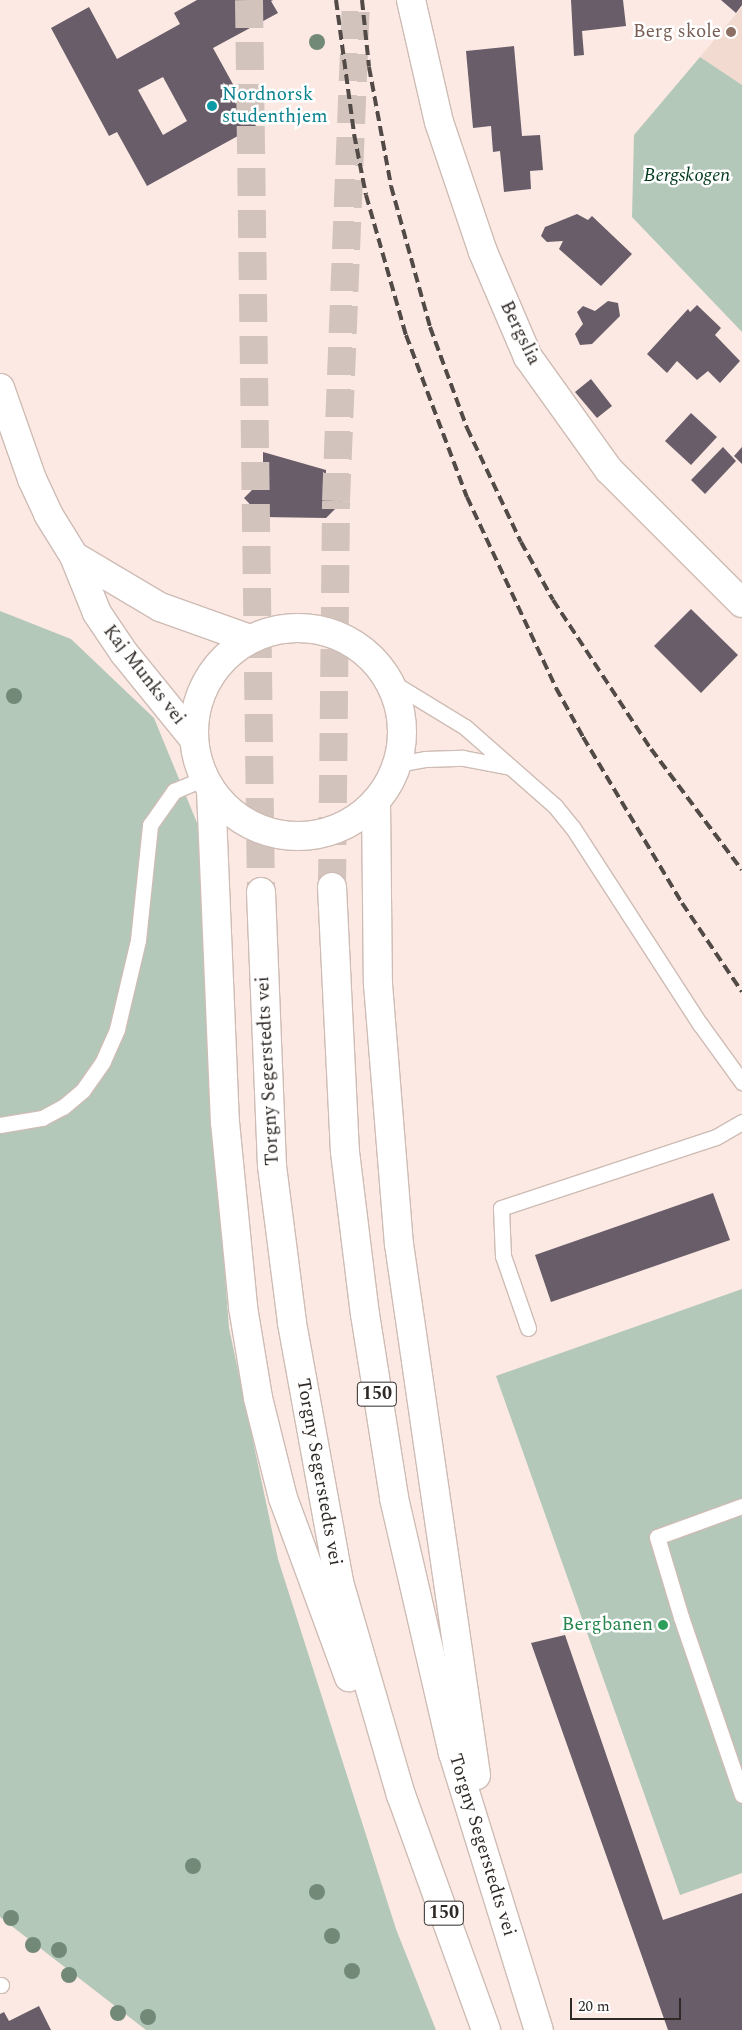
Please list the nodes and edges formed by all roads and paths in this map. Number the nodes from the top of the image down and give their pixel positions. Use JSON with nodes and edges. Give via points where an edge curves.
{"nodes":[{"id":1,"x":411,"y":0,"type":"edge"},
{"id":2,"x":0,"y":388,"type":"edge"},
{"id":3,"x":74,"y":556,"type":"junction"},
{"id":4,"x":742,"y":603,"type":"edge"},
{"id":5,"x":250,"y":639,"type":"junction"},
{"id":6,"x":388,"y":680,"type":"junction"},
{"id":7,"x":193,"y":738,"type":"junction"},
{"id":8,"x":397,"y":764,"type":"junction"},
{"id":9,"x":512,"y":768,"type":"junction"},
{"id":10,"x":208,"y":784,"type":"junction"},
{"id":11,"x":376,"y":801,"type":"junction"},
{"id":12,"x":332,"y":887,"type":"tunnel mouth"},
{"id":13,"x":261,"y":892,"type":"tunnel mouth"},
{"id":14,"x":742,"y":1082,"type":"edge"},
{"id":15,"x":742,"y":1122,"type":"edge"},
{"id":16,"x":0,"y":1126,"type":"edge"},
{"id":17,"x":528,"y":1328,"type":"dead end"},
{"id":18,"x":742,"y":1506,"type":"edge"},
{"id":19,"x":401,"y":1795,"type":"junction"},
{"id":20,"x":742,"y":1795,"type":"edge"},
{"id":21,"x":494,"y":1890,"type":"junction"},
{"id":22,"x":486,"y":2030,"type":"edge"},
{"id":23,"x":539,"y":2030,"type":"edge"}],
"edges":[{"from":1,"to":4,"type":"main road","name":"Bergslia","via":[[439,122],[483,252],[528,357],[609,470]]},
{"from":2,"to":3,"type":"main road","name":"Kaj Munks vei","via":[[36,488]]},
{"from":3,"to":5,"type":"main road","via":[[160,607]]},
{"from":3,"to":7,"type":"main road","name":"Kaj Munks vei","via":[[97,613],[124,653]]},
{"from":5,"to":6,"type":"main road","name":"Kaj Munks vei","via":[[292,627],[321,630],[348,640],[371,657]]},
{"from":5,"to":7,"type":"main road","name":"Kaj Munks vei","via":[[230,652],[202,690]]},
{"from":6,"to":8,"type":"main road","name":"Kaj Munks vei","via":[[402,721]]},
{"from":6,"to":9,"type":"lane","via":[[465,727]]},
{"from":7,"to":10,"type":"main road","name":"Kaj Munks vei"},
{"from":8,"to":9,"type":"lane","via":[[424,759],[463,758]]},
{"from":8,"to":11,"type":"main road","name":"Kaj Munks vei"},
{"from":9,"to":14,"type":"lane","via":[[555,806],[573,828],[700,1024]]},
{"from":10,"to":11,"type":"main road","name":"Kaj Munks vei","via":[[224,806],[247,822],[280,834],[301,836],[342,826]]},
{"from":10,"to":16,"type":"lane","via":[[174,791],[150,826],[138,940],[117,1029],[102,1061],[83,1090],[64,1107],[42,1118]]},
{"from":10,"to":19,"type":"main road","via":[[225,1122],[243,1307],[258,1398],[283,1498],[342,1659]]},
{"from":11,"to":21,"type":"main road","via":[[378,984],[399,1244],[454,1638]]},
{"from":12,"to":21,"type":"main road","name":"Torgny Segerstedts vei","number":"150","via":[[345,1152],[365,1314],[391,1479],[451,1743]]},
{"from":13,"to":19,"type":"main road","name":"Torgny Segerstedts vei","number":"150","via":[[272,1166],[292,1323],[338,1582]]},
{"from":15,"to":17,"type":"lane","via":[[716,1137],[501,1208],[503,1256]]},
{"from":18,"to":20,"type":"lane","via":[[657,1537]]},
{"from":19,"to":22,"type":"main road","name":"Torgny Segerstedts vei","number":"150"},
{"from":21,"to":23,"type":"main road","name":"Torgny Segerstedts vei","number":"150"}]}
